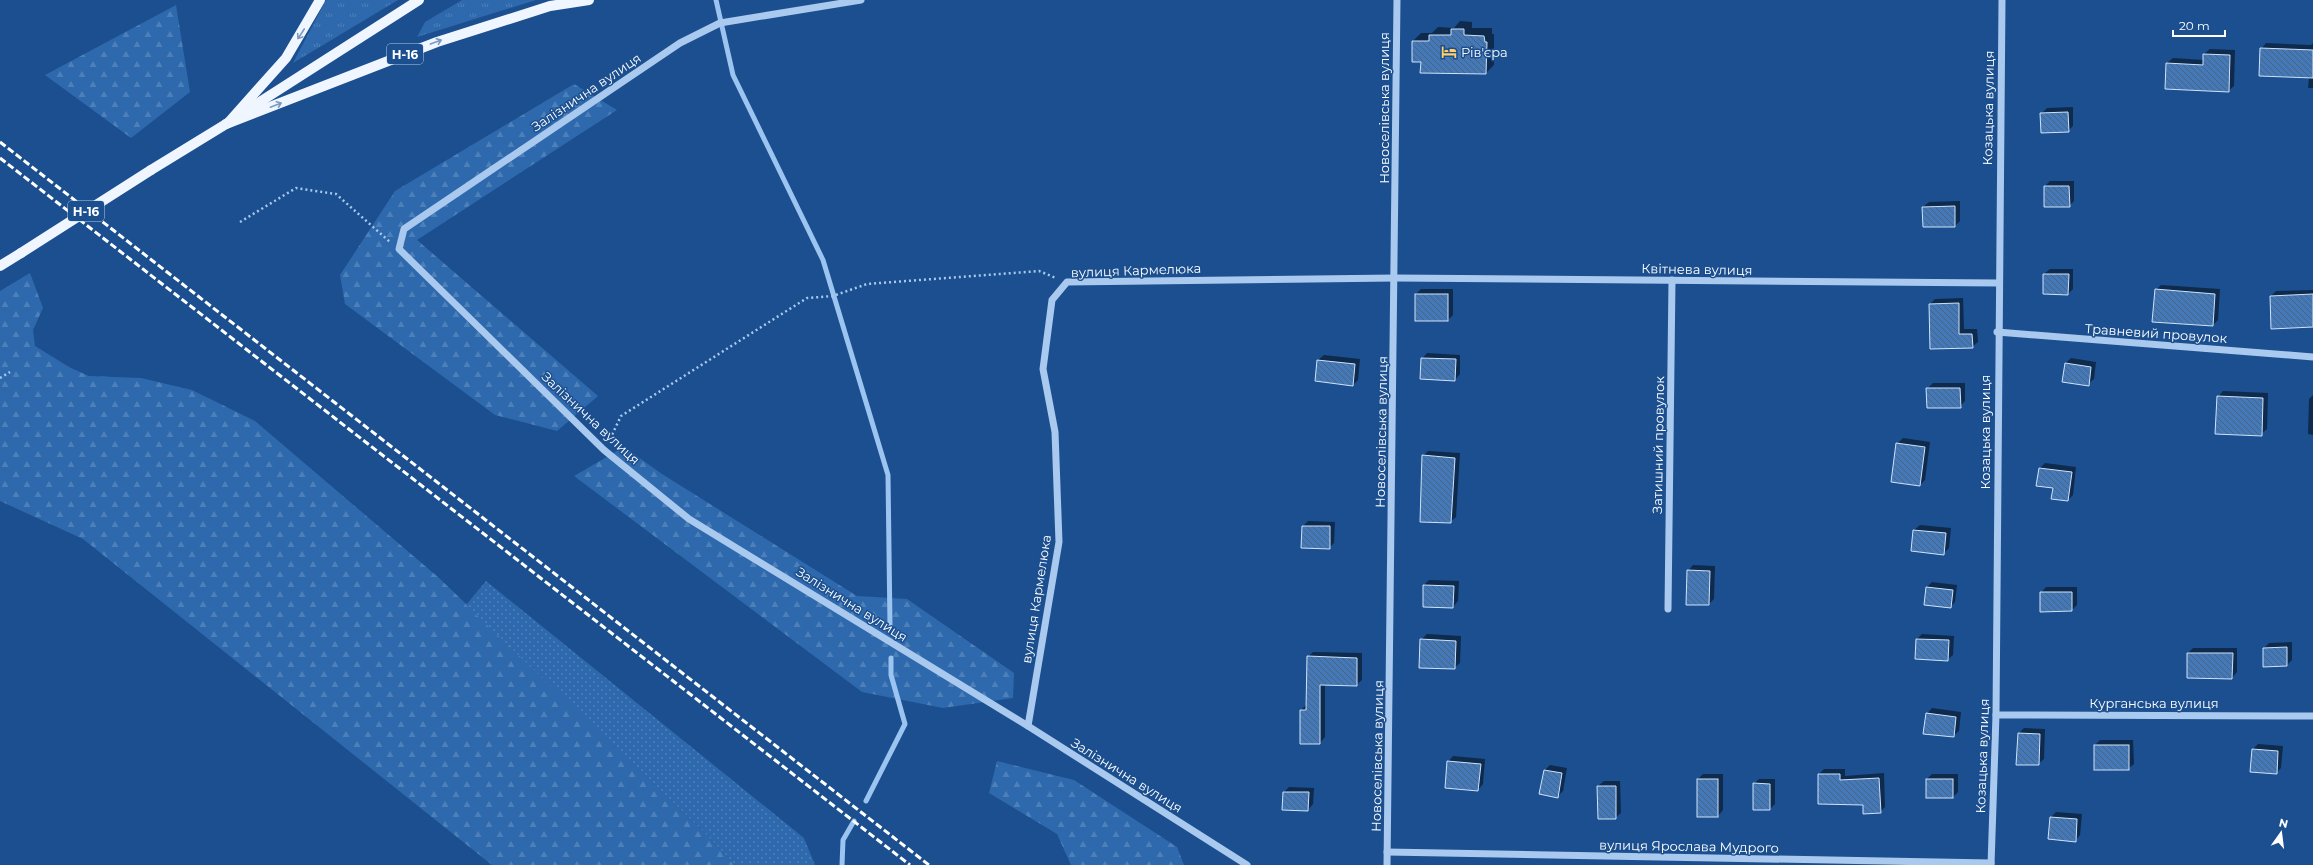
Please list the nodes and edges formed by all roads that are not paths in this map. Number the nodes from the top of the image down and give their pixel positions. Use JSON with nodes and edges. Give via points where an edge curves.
{"nodes":[{"id":1,"x":320,"y":0,"type":"edge"},
{"id":2,"x":419,"y":0,"type":"edge"},
{"id":3,"x":589,"y":0,"type":"edge"},
{"id":4,"x":861,"y":0,"type":"edge"},
{"id":5,"x":1397,"y":0,"type":"edge"},
{"id":6,"x":2002,"y":0,"type":"edge"},
{"id":7,"x":226,"y":124,"type":"junction"},
{"id":8,"x":0,"y":266,"type":"edge"},
{"id":9,"x":1395,"y":278,"type":"junction"},
{"id":10,"x":1672,"y":280,"type":"junction"},
{"id":11,"x":1998,"y":283,"type":"junction"},
{"id":12,"x":1997,"y":332,"type":"junction"},
{"id":13,"x":2313,"y":357,"type":"edge"},
{"id":14,"x":1668,"y":609,"type":"dead end"},
{"id":15,"x":1996,"y":715,"type":"junction"},
{"id":16,"x":2313,"y":716,"type":"edge"},
{"id":17,"x":1028,"y":726,"type":"junction"},
{"id":18,"x":1387,"y":852,"type":"junction"},
{"id":19,"x":1991,"y":864,"type":"edge"},
{"id":20,"x":1247,"y":865,"type":"edge"},
{"id":21,"x":1387,"y":865,"type":"edge"}],
"edges":[{"from":1,"to":7,"type":"main road","one_way":true,"via":[[286,58]]},
{"from":2,"to":7,"type":"main road","number":"Н-16"},
{"from":7,"to":3,"type":"main road","number":"Н-16","one_way":true,"via":[[437,42],[550,6]]},
{"from":4,"to":17,"type":"street","name":"Залізнична вулиця","via":[[720,22],[680,43],[404,229],[398,250],[604,450],[689,518]]},
{"from":5,"to":9,"type":"street","name":"Новоселівська вулиця"},
{"from":6,"to":11,"type":"street","name":"Козацька вулиця"},
{"from":7,"to":8,"type":"main road","number":"Н-16","bridge":true},
{"from":9,"to":10,"type":"street","name":"Квітнева вулиця"},
{"from":9,"to":17,"type":"street","name":"вулиця Кармелюка","via":[[1067,282],[1052,300],[1043,369],[1055,432],[1058,542]]},
{"from":9,"to":18,"type":"street","name":"Новоселівська вулиця"},
{"from":10,"to":11,"type":"street","name":"Квітнева вулиця"},
{"from":10,"to":14,"type":"street","name":"Затишний провулок"},
{"from":11,"to":12,"type":"street","name":"Козацька вулиця"},
{"from":12,"to":13,"type":"street","name":"Травневий провулок"},
{"from":12,"to":15,"type":"street","name":"Козацька вулиця"},
{"from":15,"to":16,"type":"street","name":"Курганська вулиця"},
{"from":15,"to":19,"type":"street","name":"Козацька вулиця"},
{"from":17,"to":20,"type":"street","name":"Залізнична вулиця"},
{"from":18,"to":19,"type":"street","name":"вулиця Ярослава Мудрого"},
{"from":18,"to":21,"type":"street","name":"Новоселівська вулиця"}]}
